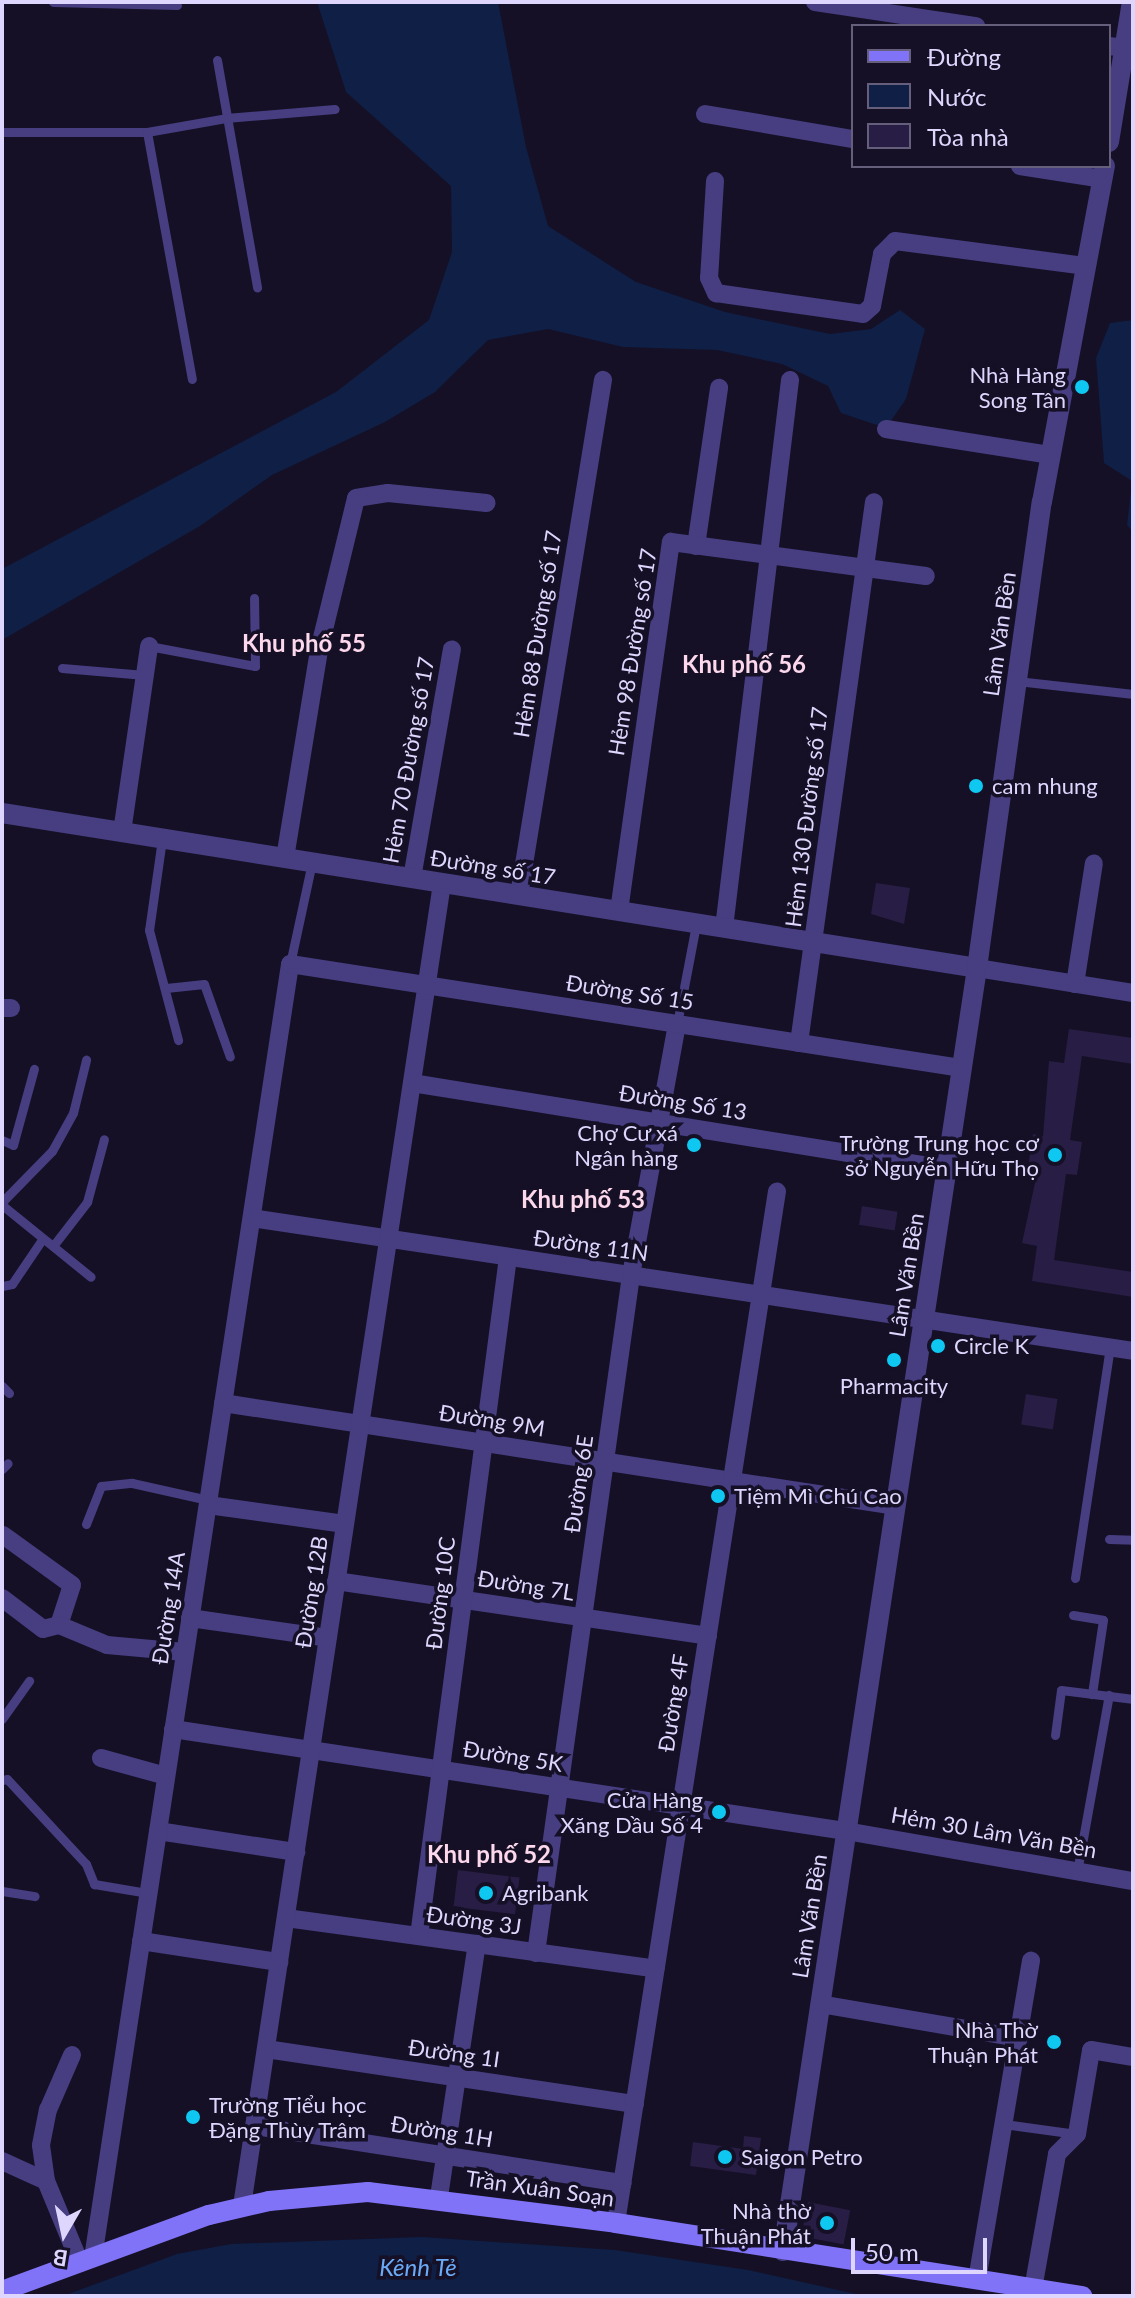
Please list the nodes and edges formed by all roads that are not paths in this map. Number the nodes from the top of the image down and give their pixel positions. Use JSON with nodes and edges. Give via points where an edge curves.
{"nodes":[{"id":1,"x":53,"y":2,"type":"edge"},
{"id":2,"x":815,"y":2,"type":"edge"},
{"id":3,"x":1132,"y":2,"type":"edge"},
{"id":4,"x":177,"y":5,"type":"dead end"},
{"id":5,"x":963,"y":24,"type":"edge"},
{"id":6,"x":1122,"y":48,"type":"edge"},
{"id":7,"x":217,"y":60,"type":"dead end"},
{"id":8,"x":335,"y":109,"type":"dead end"},
{"id":9,"x":705,"y":114,"type":"dead end"},
{"id":10,"x":226,"y":118,"type":"junction"},
{"id":11,"x":1111,"y":128,"type":"edge"},
{"id":12,"x":2,"y":132,"type":"edge"},
{"id":13,"x":147,"y":132,"type":"junction"},
{"id":14,"x":851,"y":139,"type":"edge"},
{"id":15,"x":1044,"y":168,"type":"edge"},
{"id":16,"x":1103,"y":173,"type":"edge"},
{"id":17,"x":715,"y":181,"type":"dead end"},
{"id":18,"x":1084,"y":266,"type":"junction"},
{"id":19,"x":257,"y":288,"type":"dead end"},
{"id":20,"x":192,"y":379,"type":"dead end"},
{"id":21,"x":603,"y":380,"type":"dead end"},
{"id":22,"x":790,"y":380,"type":"dead end"},
{"id":23,"x":719,"y":388,"type":"dead end"},
{"id":24,"x":886,"y":429,"type":"dead end"},
{"id":25,"x":1051,"y":455,"type":"junction"},
{"id":26,"x":874,"y":502,"type":"dead end"},
{"id":27,"x":486,"y":503,"type":"dead end"},
{"id":28,"x":696,"y":546,"type":"junction"},
{"id":29,"x":768,"y":557,"type":"junction"},
{"id":30,"x":863,"y":570,"type":"junction"},
{"id":31,"x":926,"y":576,"type":"dead end"},
{"id":32,"x":254,"y":598,"type":"dead end"},
{"id":33,"x":149,"y":646,"type":"joint"},
{"id":34,"x":452,"y":649,"type":"dead end"},
{"id":35,"x":62,"y":668,"type":"dead end"},
{"id":36,"x":145,"y":675,"type":"junction"},
{"id":37,"x":1017,"y":681,"type":"junction"},
{"id":38,"x":1133,"y":694,"type":"edge"},
{"id":39,"x":2,"y":813,"type":"edge"},
{"id":40,"x":122,"y":832,"type":"junction"},
{"id":41,"x":162,"y":839,"type":"junction"},
{"id":42,"x":285,"y":858,"type":"junction"},
{"id":43,"x":312,"y":862,"type":"junction"},
{"id":44,"x":1094,"y":863,"type":"dead end"},
{"id":45,"x":412,"y":878,"type":"junction"},
{"id":46,"x":442,"y":883,"type":"junction"},
{"id":47,"x":519,"y":895,"type":"junction"},
{"id":48,"x":619,"y":911,"type":"junction"},
{"id":49,"x":696,"y":924,"type":"junction"},
{"id":50,"x":724,"y":928,"type":"junction"},
{"id":51,"x":815,"y":943,"type":"junction"},
{"id":52,"x":290,"y":964,"type":"junction"},
{"id":53,"x":977,"y":968,"type":"junction"},
{"id":54,"x":1075,"y":984,"type":"junction"},
{"id":55,"x":427,"y":985,"type":"junction"},
{"id":56,"x":166,"y":988,"type":"junction"},
{"id":57,"x":1133,"y":993,"type":"edge"},
{"id":58,"x":677,"y":1024,"type":"junction"},
{"id":59,"x":178,"y":1040,"type":"dead end"},
{"id":60,"x":799,"y":1043,"type":"junction"},
{"id":61,"x":230,"y":1057,"type":"dead end"},
{"id":62,"x":86,"y":1060,"type":"dead end"},
{"id":63,"x":962,"y":1068,"type":"junction"},
{"id":64,"x":34,"y":1069,"type":"dead end"},
{"id":65,"x":412,"y":1083,"type":"junction"},
{"id":66,"x":659,"y":1123,"type":"junction"},
{"id":67,"x":104,"y":1139,"type":"dead end"},
{"id":68,"x":2,"y":1140,"type":"edge"},
{"id":69,"x":947,"y":1169,"type":"junction"},
{"id":70,"x":777,"y":1191,"type":"dead end"},
{"id":71,"x":2,"y":1203,"type":"edge"},
{"id":72,"x":252,"y":1218,"type":"junction"},
{"id":73,"x":43,"y":1238,"type":"junction"},
{"id":74,"x":388,"y":1239,"type":"junction"},
{"id":75,"x":53,"y":1246,"type":"junction"},
{"id":76,"x":508,"y":1257,"type":"junction"},
{"id":77,"x":631,"y":1275,"type":"junction"},
{"id":78,"x":91,"y":1277,"type":"dead end"},
{"id":79,"x":2,"y":1286,"type":"edge"},
{"id":80,"x":761,"y":1295,"type":"junction"},
{"id":81,"x":924,"y":1319,"type":"junction"},
{"id":82,"x":1110,"y":1347,"type":"junction"},
{"id":83,"x":1133,"y":1351,"type":"edge"},
{"id":84,"x":223,"y":1403,"type":"junction"},
{"id":85,"x":360,"y":1424,"type":"junction"},
{"id":86,"x":484,"y":1443,"type":"junction"},
{"id":87,"x":605,"y":1461,"type":"junction"},
{"id":88,"x":732,"y":1481,"type":"junction"},
{"id":89,"x":208,"y":1502,"type":"junction"},
{"id":90,"x":896,"y":1506,"type":"junction"},
{"id":91,"x":86,"y":1524,"type":"dead end"},
{"id":92,"x":345,"y":1524,"type":"junction"},
{"id":93,"x":3,"y":1535,"type":"edge"},
{"id":94,"x":1109,"y":1539,"type":"dead end"},
{"id":95,"x":1133,"y":1540,"type":"edge"},
{"id":96,"x":1075,"y":1578,"type":"dead end"},
{"id":97,"x":336,"y":1581,"type":"junction"},
{"id":98,"x":2,"y":1598,"type":"edge"},
{"id":99,"x":464,"y":1600,"type":"junction"},
{"id":100,"x":1073,"y":1615,"type":"dead end"},
{"id":101,"x":190,"y":1618,"type":"junction"},
{"id":102,"x":585,"y":1618,"type":"junction"},
{"id":103,"x":59,"y":1625,"type":"junction"},
{"id":104,"x":708,"y":1636,"type":"junction"},
{"id":105,"x":328,"y":1638,"type":"junction"},
{"id":106,"x":185,"y":1652,"type":"junction"},
{"id":107,"x":29,"y":1681,"type":"dead end"},
{"id":108,"x":1092,"y":1694,"type":"junction"},
{"id":109,"x":1109,"y":1695,"type":"junction"},
{"id":110,"x":1133,"y":1699,"type":"edge"},
{"id":111,"x":2,"y":1719,"type":"edge"},
{"id":112,"x":173,"y":1729,"type":"junction"},
{"id":113,"x":1055,"y":1735,"type":"dead end"},
{"id":114,"x":311,"y":1750,"type":"junction"},
{"id":115,"x":101,"y":1758,"type":"dead end"},
{"id":116,"x":441,"y":1770,"type":"junction"},
{"id":117,"x":166,"y":1776,"type":"junction"},
{"id":118,"x":2,"y":1780,"type":"edge"},
{"id":119,"x":559,"y":1788,"type":"junction"},
{"id":120,"x":681,"y":1806,"type":"junction"},
{"id":121,"x":158,"y":1831,"type":"junction"},
{"id":122,"x":846,"y":1831,"type":"junction"},
{"id":123,"x":296,"y":1852,"type":"junction"},
{"id":124,"x":1077,"y":1872,"type":"junction"},
{"id":125,"x":1133,"y":1881,"type":"edge"},
{"id":126,"x":2,"y":1891,"type":"edge"},
{"id":127,"x":148,"y":1893,"type":"junction"},
{"id":128,"x":35,"y":1896,"type":"dead end"},
{"id":129,"x":286,"y":1918,"type":"junction"},
{"id":130,"x":419,"y":1936,"type":"junction"},
{"id":131,"x":141,"y":1941,"type":"junction"},
{"id":132,"x":477,"y":1944,"type":"junction"},
{"id":133,"x":536,"y":1953,"type":"junction"},
{"id":134,"x":1031,"y":1961,"type":"dead end"},
{"id":135,"x":279,"y":1962,"type":"junction"},
{"id":136,"x":656,"y":1969,"type":"junction"},
{"id":137,"x":820,"y":2004,"type":"junction"},
{"id":138,"x":1019,"y":2038,"type":"junction"},
{"id":139,"x":266,"y":2049,"type":"junction"},
{"id":140,"x":72,"y":2055,"type":"dead end"},
{"id":141,"x":1133,"y":2057,"type":"edge"},
{"id":142,"x":457,"y":2078,"type":"junction"},
{"id":143,"x":635,"y":2104,"type":"junction"},
{"id":144,"x":1004,"y":2124,"type":"junction"},
{"id":145,"x":254,"y":2126,"type":"junction"},
{"id":146,"x":1077,"y":2134,"type":"junction"},
{"id":147,"x":445,"y":2156,"type":"junction"},
{"id":148,"x":2,"y":2161,"type":"edge"},
{"id":149,"x":46,"y":2181,"type":"junction"},
{"id":150,"x":623,"y":2183,"type":"junction"},
{"id":151,"x":439,"y":2197,"type":"junction"},
{"id":152,"x":242,"y":2206,"type":"junction"},
{"id":153,"x":616,"y":2223,"type":"junction"},
{"id":154,"x":783,"y":2251,"type":"junction"},
{"id":155,"x":86,"y":2260,"type":"junction"},
{"id":156,"x":977,"y":2280,"type":"junction"},
{"id":157,"x":4,"y":2285,"type":"edge"},
{"id":158,"x":1033,"y":2289,"type":"junction"},
{"id":159,"x":1082,"y":2296,"type":"edge"}],
"edges":[{"from":1,"to":4,"type":"lane"},
{"from":2,"to":5,"type":"street"},
{"from":3,"to":6,"type":"street"},
{"from":6,"to":11,"type":"street"},
{"from":7,"to":10,"type":"lane"},
{"from":8,"to":10,"type":"lane"},
{"from":9,"to":14,"type":"street"},
{"from":10,"to":13,"type":"lane"},
{"from":10,"to":19,"type":"lane"},
{"from":12,"to":13,"type":"lane"},
{"from":13,"to":20,"type":"lane"},
{"from":15,"to":16,"type":"street"},
{"from":16,"to":18,"type":"street","name":"Lâm Văn Bền"},
{"from":17,"to":18,"type":"street","via":[[709,278],[716,293],[863,314],[872,306],[882,254],[895,241]]},
{"from":18,"to":25,"type":"street","name":"Lâm Văn Bền"},
{"from":21,"to":47,"type":"street","name":"Hẻm 88 Đường số 17"},
{"from":22,"to":29,"type":"street"},
{"from":23,"to":28,"type":"street"},
{"from":24,"to":25,"type":"street"},
{"from":25,"to":37,"type":"street","name":"Lâm Văn Bền"},
{"from":26,"to":30,"type":"street","name":"Hẻm 130 Đường số 17"},
{"from":27,"to":42,"type":"street","via":[[388,493],[356,498],[319,650]]},
{"from":28,"to":29,"type":"street","name":"Hẻm 98 Đường số 17"},
{"from":28,"to":48,"type":"street","name":"Hẻm 98 Đường số 17","via":[[671,542]]},
{"from":29,"to":30,"type":"street","name":"Hẻm 98 Đường số 17"},
{"from":29,"to":50,"type":"street"},
{"from":30,"to":31,"type":"street","name":"Hẻm 98 Đường số 17"},
{"from":30,"to":51,"type":"street","name":"Hẻm 130 Đường số 17"},
{"from":32,"to":33,"type":"lane","via":[[255,666]]},
{"from":33,"to":36,"type":"street"},
{"from":34,"to":45,"type":"street","name":"Hẻm 70 Đường số 17"},
{"from":35,"to":36,"type":"lane"},
{"from":36,"to":40,"type":"street"},
{"from":37,"to":38,"type":"lane"},
{"from":37,"to":53,"type":"street","name":"Lâm Văn Bền"},
{"from":39,"to":40,"type":"street","name":"Đường số 17"},
{"from":40,"to":41,"type":"street","name":"Đường số 17"},
{"from":41,"to":42,"type":"street","name":"Đường số 17"},
{"from":41,"to":56,"type":"lane","via":[[149,930]]},
{"from":42,"to":43,"type":"street","name":"Đường số 17"},
{"from":43,"to":45,"type":"street","name":"Đường số 17"},
{"from":43,"to":52,"type":"lane"},
{"from":44,"to":54,"type":"street"},
{"from":45,"to":46,"type":"street","name":"Đường số 17"},
{"from":46,"to":47,"type":"street","name":"Đường số 17"},
{"from":46,"to":55,"type":"street","name":"Đường 12B"},
{"from":47,"to":48,"type":"street","name":"Đường số 17"},
{"from":48,"to":49,"type":"street","name":"Đường số 17"},
{"from":49,"to":50,"type":"street","name":"Đường số 17"},
{"from":49,"to":58,"type":"lane"},
{"from":50,"to":51,"type":"street","name":"Đường số 17"},
{"from":51,"to":53,"type":"street","name":"Đường số 17"},
{"from":51,"to":60,"type":"street","name":"Hẻm 130 Đường số 17"},
{"from":52,"to":55,"type":"street","name":"Đường Số 15"},
{"from":52,"to":72,"type":"street","name":"Đường 14A"},
{"from":53,"to":54,"type":"street"},
{"from":53,"to":63,"type":"street","name":"Lâm Văn Bền"},
{"from":54,"to":57,"type":"street"},
{"from":55,"to":58,"type":"street","name":"Đường Số 15"},
{"from":55,"to":65,"type":"street","name":"Đường 12B"},
{"from":56,"to":59,"type":"lane"},
{"from":56,"to":61,"type":"lane","via":[[204,984]]},
{"from":58,"to":60,"type":"street","name":"Đường Số 15"},
{"from":58,"to":66,"type":"street","name":"Đường 6E"},
{"from":60,"to":63,"type":"street","name":"Đường Số 15"},
{"from":62,"to":71,"type":"lane","via":[[73,1113],[52,1151]]},
{"from":63,"to":69,"type":"street","name":"Lâm Văn Bền"},
{"from":64,"to":68,"type":"lane","via":[[27,1112],[13,1145]]},
{"from":65,"to":66,"type":"street","name":"Đường Số 13"},
{"from":65,"to":74,"type":"street","name":"Đường 12B"},
{"from":66,"to":69,"type":"street","name":"Đường Số 13"},
{"from":66,"to":77,"type":"street","name":"Đường 6E"},
{"from":67,"to":75,"type":"lane","via":[[87,1202]]},
{"from":69,"to":81,"type":"street","name":"Lâm Văn Bền"},
{"from":70,"to":80,"type":"street","name":"Đường 4F"},
{"from":71,"to":73,"type":"lane"},
{"from":72,"to":74,"type":"street","name":"Đường 11N"},
{"from":72,"to":84,"type":"street","name":"Đường 14A"},
{"from":73,"to":75,"type":"lane"},
{"from":73,"to":79,"type":"lane","via":[[12,1284]]},
{"from":74,"to":76,"type":"street","name":"Đường 11N"},
{"from":74,"to":85,"type":"street","name":"Đường 12B"},
{"from":75,"to":78,"type":"lane"},
{"from":76,"to":77,"type":"street","name":"Đường 11N"},
{"from":76,"to":86,"type":"street","name":"Đường 10C"},
{"from":77,"to":80,"type":"street","name":"Đường 11N"},
{"from":77,"to":87,"type":"street","name":"Đường 6E"},
{"from":80,"to":81,"type":"street","name":"Đường 11N"},
{"from":80,"to":88,"type":"street","name":"Đường 4F"},
{"from":81,"to":82,"type":"street","name":"Đường 11N"},
{"from":81,"to":90,"type":"street","name":"Lâm Văn Bền"},
{"from":82,"to":83,"type":"street","name":"Đường 11N"},
{"from":82,"to":96,"type":"lane"},
{"from":84,"to":85,"type":"street","name":"Đường 9M"},
{"from":84,"to":89,"type":"street","name":"Đường 14A"},
{"from":85,"to":86,"type":"street","name":"Đường 9M"},
{"from":85,"to":92,"type":"street","name":"Đường 12B"},
{"from":86,"to":87,"type":"street","name":"Đường 9M"},
{"from":86,"to":99,"type":"street","name":"Đường 10C"},
{"from":87,"to":88,"type":"street","name":"Đường 9M"},
{"from":87,"to":102,"type":"street","name":"Đường 6E"},
{"from":88,"to":90,"type":"street","name":"Đường 9M"},
{"from":88,"to":104,"type":"street","name":"Đường 4F"},
{"from":89,"to":91,"type":"lane","via":[[132,1483],[101,1486]]},
{"from":89,"to":92,"type":"street"},
{"from":89,"to":101,"type":"street","name":"Đường 14A"},
{"from":90,"to":122,"type":"street","name":"Lâm Văn Bền"},
{"from":92,"to":97,"type":"street","name":"Đường 12B"},
{"from":93,"to":103,"type":"street","via":[[72,1585]]},
{"from":94,"to":95,"type":"lane"},
{"from":97,"to":99,"type":"street","name":"Đường 7L"},
{"from":97,"to":105,"type":"street","name":"Đường 12B"},
{"from":98,"to":103,"type":"street","via":[[43,1629]]},
{"from":99,"to":102,"type":"street","name":"Đường 7L"},
{"from":99,"to":116,"type":"street","name":"Đường 10C"},
{"from":100,"to":108,"type":"lane","via":[[1103,1620]]},
{"from":101,"to":105,"type":"street"},
{"from":101,"to":106,"type":"street","name":"Đường 14A"},
{"from":102,"to":104,"type":"street","name":"Đường 7L"},
{"from":102,"to":119,"type":"street","name":"Đường 6E"},
{"from":103,"to":106,"type":"street","via":[[107,1645]]},
{"from":104,"to":120,"type":"street","name":"Đường 4F"},
{"from":105,"to":114,"type":"street","name":"Đường 12B"},
{"from":106,"to":112,"type":"street","name":"Đường 14A"},
{"from":107,"to":111,"type":"lane"},
{"from":108,"to":109,"type":"lane"},
{"from":108,"to":113,"type":"lane","via":[[1061,1690]]},
{"from":109,"to":110,"type":"lane"},
{"from":109,"to":124,"type":"lane"},
{"from":112,"to":114,"type":"street","name":"Đường 5K"},
{"from":112,"to":117,"type":"street","name":"Đường 14A"},
{"from":114,"to":116,"type":"street","name":"Đường 5K"},
{"from":114,"to":123,"type":"street","name":"Đường 12B"},
{"from":115,"to":117,"type":"street"},
{"from":116,"to":119,"type":"street","name":"Đường 5K"},
{"from":116,"to":130,"type":"street","name":"Đường 10C"},
{"from":117,"to":121,"type":"street","name":"Đường 14A"},
{"from":118,"to":127,"type":"lane","via":[[7,1779],[86,1864],[94,1884]]},
{"from":119,"to":120,"type":"street","name":"Đường 5K"},
{"from":119,"to":133,"type":"street","name":"Đường 6E"},
{"from":120,"to":122,"type":"street","name":"Đường 5K"},
{"from":120,"to":136,"type":"street","name":"Đường 4F"},
{"from":121,"to":123,"type":"street"},
{"from":121,"to":127,"type":"street","name":"Đường 14A"},
{"from":122,"to":124,"type":"street","name":"Hẻm 30 Lâm Văn Bền"},
{"from":122,"to":137,"type":"street","name":"Lâm Văn Bền"},
{"from":123,"to":129,"type":"street","name":"Đường 12B"},
{"from":124,"to":125,"type":"street","name":"Hẻm 30 Lâm Văn Bền"},
{"from":126,"to":128,"type":"lane"},
{"from":127,"to":131,"type":"street","name":"Đường 14A"},
{"from":129,"to":130,"type":"street","name":"Đường 3J"},
{"from":129,"to":135,"type":"street","name":"Đường 12B"},
{"from":130,"to":132,"type":"street","name":"Đường 3J"},
{"from":131,"to":135,"type":"street"},
{"from":131,"to":155,"type":"street","name":"Đường 14A"},
{"from":132,"to":133,"type":"street","name":"Đường 3J"},
{"from":132,"to":142,"type":"street"},
{"from":133,"to":136,"type":"street","name":"Đường 3J"},
{"from":134,"to":138,"type":"street"},
{"from":135,"to":139,"type":"street","name":"Đường 12B"},
{"from":136,"to":143,"type":"street","name":"Đường 4F"},
{"from":137,"to":138,"type":"street"},
{"from":137,"to":154,"type":"street","name":"Lâm Văn Bền"},
{"from":138,"to":144,"type":"street"},
{"from":139,"to":142,"type":"street","name":"Đường 1I"},
{"from":139,"to":145,"type":"street","name":"Đường 12B"},
{"from":140,"to":149,"type":"street","via":[[48,2110],[41,2145]]},
{"from":141,"to":146,"type":"street","via":[[1091,2050]]},
{"from":142,"to":143,"type":"street","name":"Đường 1I"},
{"from":142,"to":147,"type":"street"},
{"from":143,"to":150,"type":"street","name":"Đường 4F"},
{"from":144,"to":146,"type":"lane"},
{"from":144,"to":156,"type":"street"},
{"from":145,"to":147,"type":"street","name":"Đường 1H"},
{"from":145,"to":152,"type":"street","name":"Đường 12B"},
{"from":146,"to":158,"type":"street","via":[[1057,2154]]},
{"from":147,"to":150,"type":"street","name":"Đường 1H"},
{"from":147,"to":151,"type":"street"},
{"from":148,"to":149,"type":"street"},
{"from":149,"to":155,"type":"street"},
{"from":150,"to":153,"type":"street","name":"Đường 4F"},
{"from":151,"to":152,"type":"main road","name":"Trần Xuân Soạn","via":[[346,2193]]},
{"from":151,"to":153,"type":"main road","name":"Trần Xuân Soạn"},
{"from":152,"to":155,"type":"main road","name":"Trần Xuân Soạn"},
{"from":153,"to":154,"type":"main road","name":"Trần Xuân Soạn"},
{"from":154,"to":156,"type":"main road","name":"Trần Xuân Soạn"},
{"from":155,"to":157,"type":"main road","name":"Trần Xuân Soạn"},
{"from":156,"to":158,"type":"main road","name":"Trần Xuân Soạn"},
{"from":158,"to":159,"type":"main road","name":"Trần Xuân Soạn"}]}
